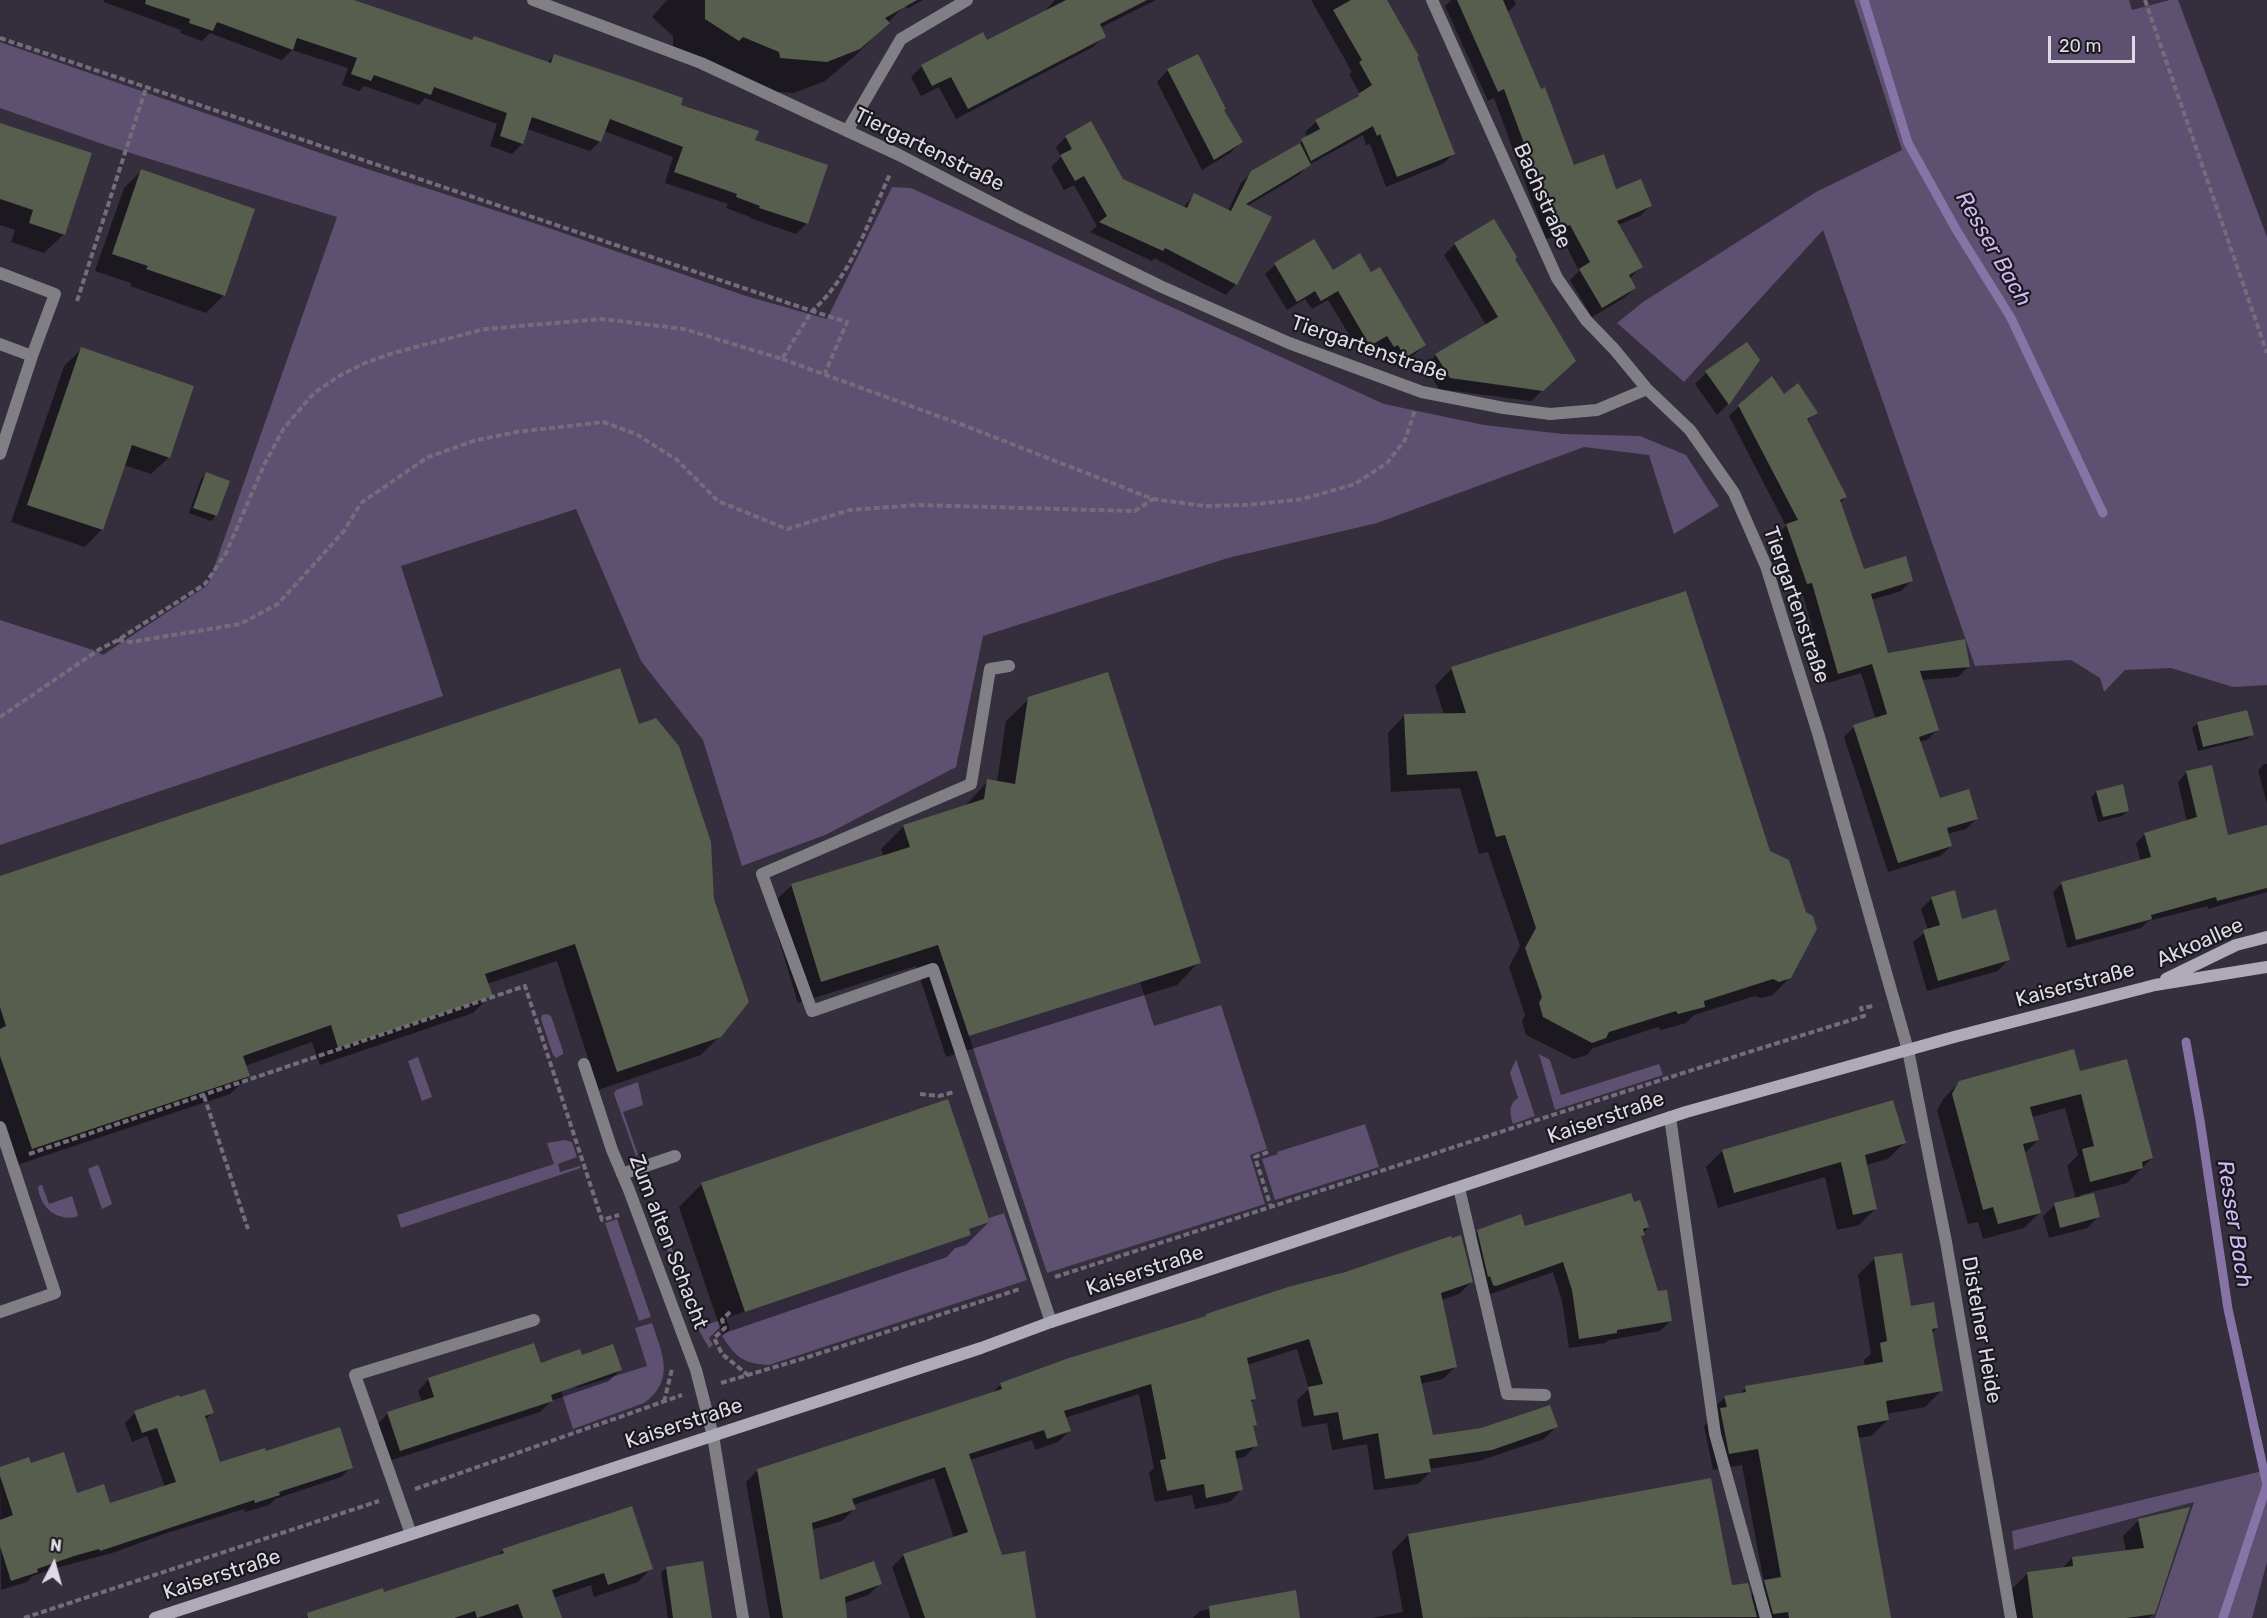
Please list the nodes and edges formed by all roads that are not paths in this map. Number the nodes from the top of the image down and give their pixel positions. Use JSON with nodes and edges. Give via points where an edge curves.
{"nodes":[{"id":1,"x":533,"y":0,"type":"edge"},
{"id":2,"x":967,"y":0,"type":"edge"},
{"id":3,"x":1432,"y":0,"type":"edge"},
{"id":4,"x":847,"y":131,"type":"junction"},
{"id":5,"x":0,"y":273,"type":"edge"},
{"id":6,"x":0,"y":344,"type":"edge"},
{"id":7,"x":32,"y":356,"type":"junction"},
{"id":8,"x":1647,"y":389,"type":"junction"},
{"id":9,"x":0,"y":454,"type":"edge"},
{"id":10,"x":1009,"y":666,"type":"dead end"},
{"id":11,"x":2267,"y":936,"type":"edge"},
{"id":12,"x":2267,"y":967,"type":"edge"},
{"id":13,"x":2154,"y":985,"type":"junction"},
{"id":14,"x":1908,"y":1050,"type":"junction"},
{"id":15,"x":584,"y":1064,"type":"dead end"},
{"id":16,"x":1670,"y":1117,"type":"junction"},
{"id":17,"x":0,"y":1127,"type":"edge"},
{"id":18,"x":675,"y":1156,"type":"dead end"},
{"id":19,"x":622,"y":1174,"type":"junction"},
{"id":20,"x":1459,"y":1188,"type":"junction"},
{"id":21,"x":0,"y":1312,"type":"edge"},
{"id":22,"x":534,"y":1320,"type":"dead end"},
{"id":23,"x":1051,"y":1322,"type":"junction"},
{"id":24,"x":1545,"y":1395,"type":"dead end"},
{"id":25,"x":713,"y":1436,"type":"junction"},
{"id":26,"x":411,"y":1534,"type":"junction"},
{"id":27,"x":155,"y":1618,"type":"edge"},
{"id":28,"x":743,"y":1618,"type":"edge"},
{"id":29,"x":1766,"y":1618,"type":"edge"},
{"id":30,"x":2010,"y":1618,"type":"edge"}],
"edges":[{"from":1,"to":4,"type":"street","name":"Tiergartenstraße","via":[[701,63]]},
{"from":2,"to":4,"type":"street","via":[[902,39]]},
{"from":3,"to":8,"type":"street","name":"Bachstraße","via":[[1557,278],[1586,320]]},
{"from":4,"to":8,"type":"street","name":"Tiergartenstraße","via":[[1160,286],[1289,343],[1422,392],[1550,414],[1597,410]]},
{"from":5,"to":7,"type":"street","via":[[55,294]]},
{"from":6,"to":7,"type":"street"},
{"from":7,"to":9,"type":"street"},
{"from":8,"to":14,"type":"street","name":"Tiergartenstraße","via":[[1690,430],[1734,493],[1766,566]]},
{"from":10,"to":23,"type":"street","via":[[990,669],[971,784],[762,874],[812,1011],[933,969]]},
{"from":11,"to":13,"type":"main road","name":"Akkoallee","via":[[2236,945]]},
{"from":12,"to":13,"type":"main road","name":"Akkoallee"},
{"from":13,"to":14,"type":"main road","name":"Kaiserstraße"},
{"from":14,"to":16,"type":"main road","name":"Kaiserstraße"},
{"from":14,"to":30,"type":"street","name":"Distelner Heide","via":[[1946,1242]]},
{"from":15,"to":19,"type":"street","name":"Zum alten Schacht"},
{"from":16,"to":20,"type":"main road","name":"Kaiserstraße"},
{"from":16,"to":29,"type":"street","via":[[1715,1434]]},
{"from":17,"to":21,"type":"street","via":[[55,1293]]},
{"from":18,"to":19,"type":"street"},
{"from":19,"to":25,"type":"street","name":"Zum alten Schacht","via":[[696,1370]]},
{"from":20,"to":23,"type":"main road","name":"Kaiserstraße"},
{"from":20,"to":24,"type":"street","via":[[1507,1394]]},
{"from":22,"to":26,"type":"street","via":[[356,1376]]},
{"from":23,"to":25,"type":"main road","name":"Kaiserstraße"},
{"from":25,"to":26,"type":"main road","name":"Kaiserstraße"},
{"from":25,"to":28,"type":"street","name":"Zum alten Schacht"},
{"from":26,"to":27,"type":"main road","name":"Kaiserstraße"}]}
